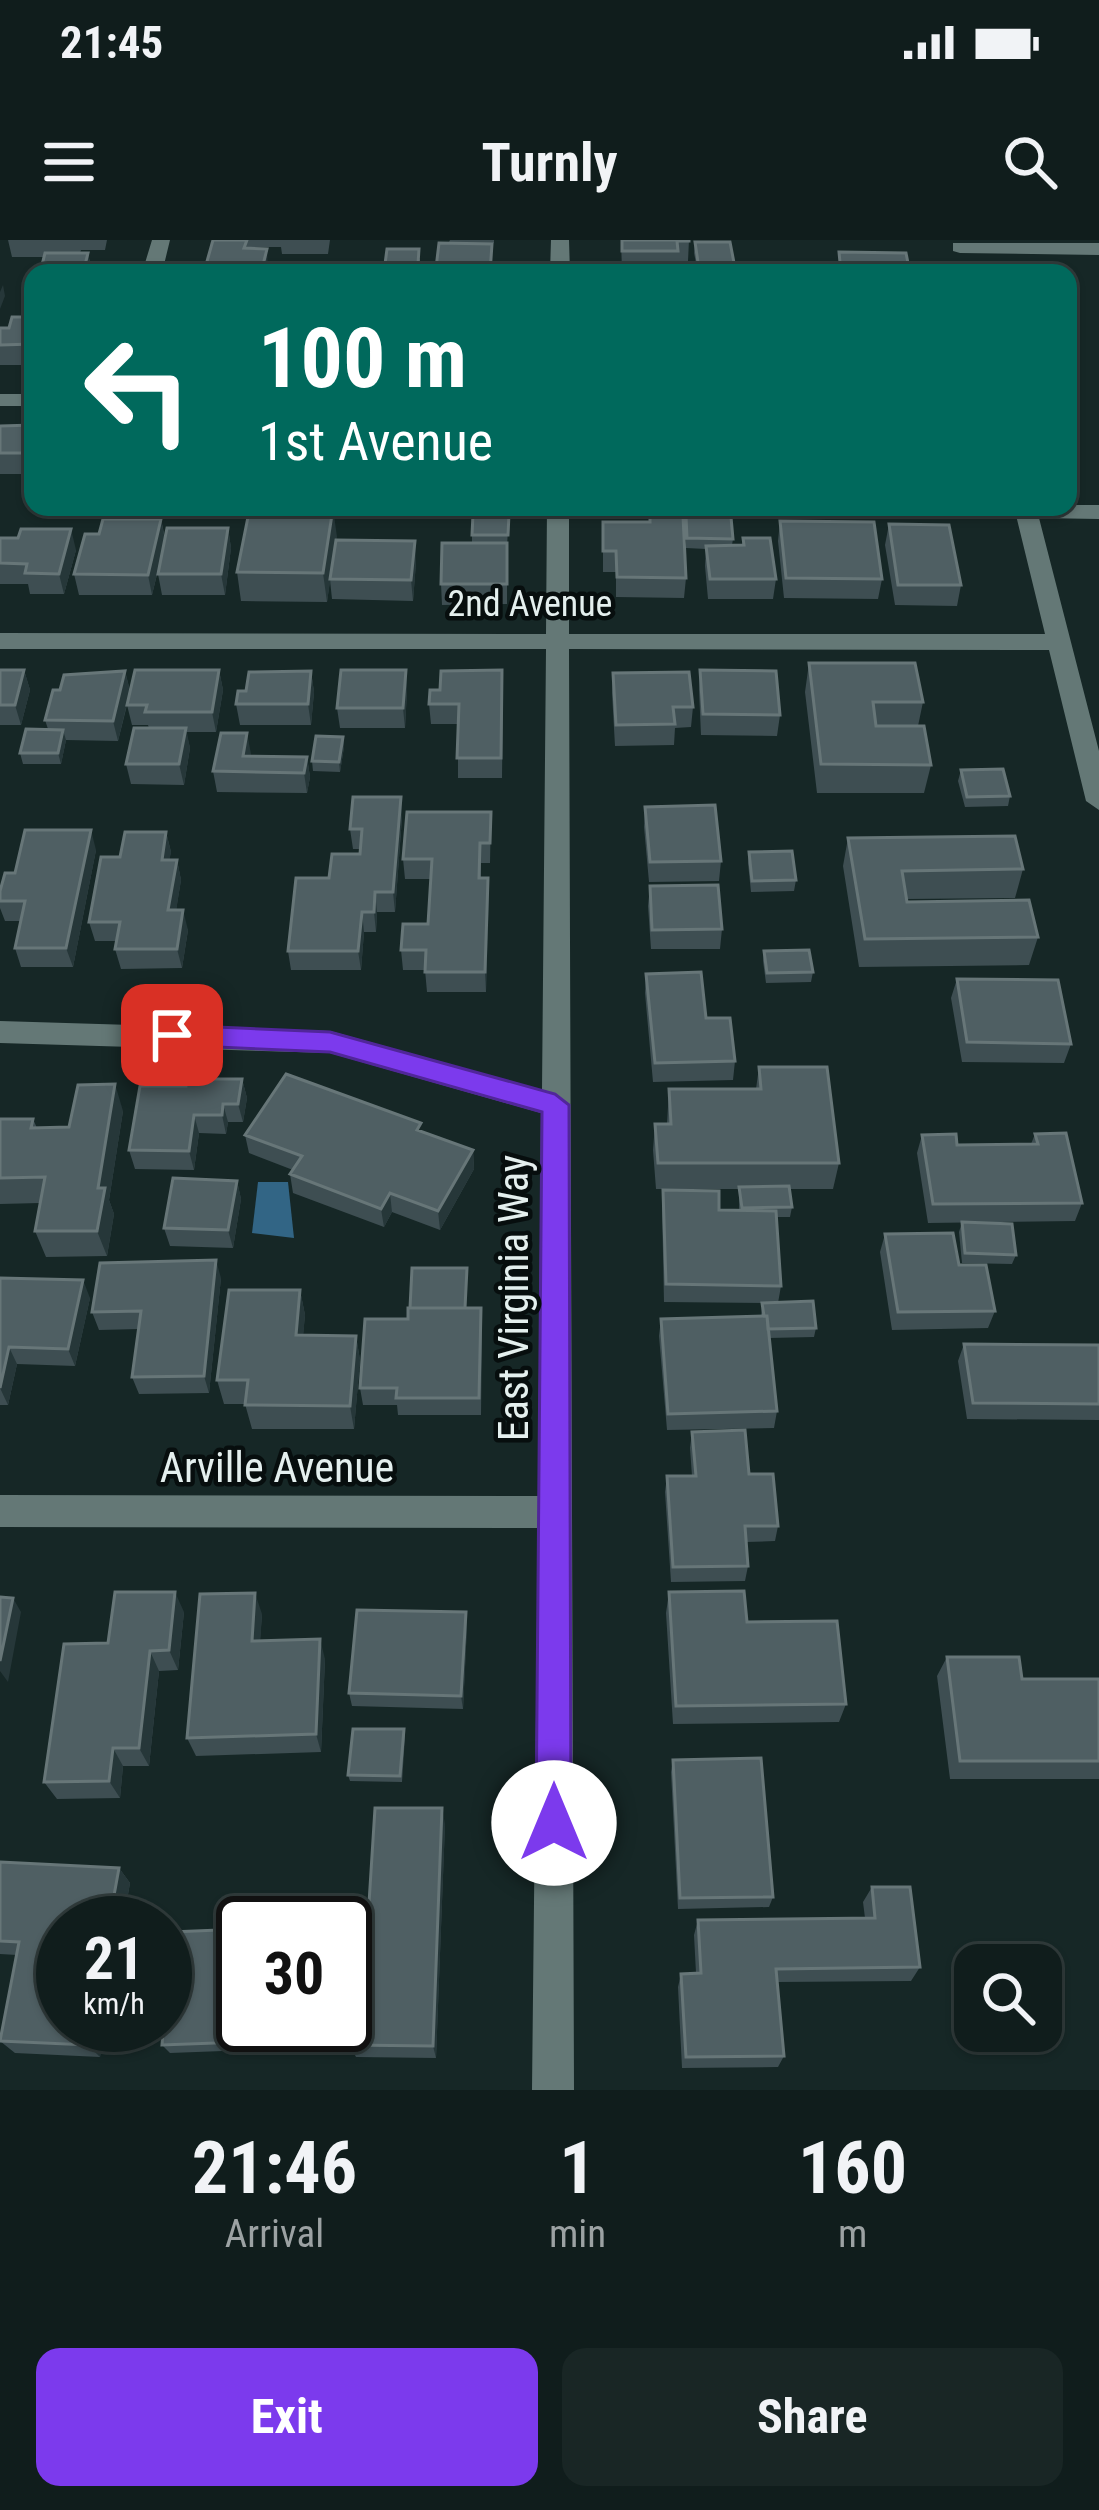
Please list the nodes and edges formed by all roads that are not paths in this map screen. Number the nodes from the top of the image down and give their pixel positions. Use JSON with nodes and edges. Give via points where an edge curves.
{"nodes":[{"id":1,"x":959,"y":244,"type":"edge"},
{"id":2,"x":1099,"y":249,"type":"edge"},
{"id":3,"x":558,"y":516,"type":"edge"},
{"id":4,"x":1028,"y":516,"type":"edge"},
{"id":5,"x":556,"y":640,"type":"junction"},
{"id":6,"x":0,"y":641,"type":"edge"},
{"id":7,"x":1060,"y":642,"type":"junction"},
{"id":8,"x":1099,"y":801,"type":"edge"},
{"id":9,"x":0,"y":1032,"type":"edge"},
{"id":10,"x":555,"y":1105,"type":"junction"},
{"id":11,"x":0,"y":1511,"type":"edge"},
{"id":12,"x":554,"y":1512,"type":"junction"},
{"id":13,"x":553,"y":2090,"type":"edge"}],
"edges":[{"from":1,"to":2,"type":"street"},
{"from":3,"to":5,"type":"street","name":"East Virginia Way"},
{"from":4,"to":7,"type":"street"},
{"from":5,"to":6,"type":"street","name":"2nd Avenue"},
{"from":5,"to":7,"type":"street","name":"2nd Avenue"},
{"from":5,"to":10,"type":"street","name":"East Virginia Way"},
{"from":7,"to":8,"type":"street"},
{"from":9,"to":10,"type":"street","via":[[330,1042]]},
{"from":10,"to":12,"type":"street","name":"East Virginia Way"},
{"from":11,"to":12,"type":"street","name":"Arville Avenue"},
{"from":12,"to":13,"type":"street","name":"East Virginia Way"}]}
